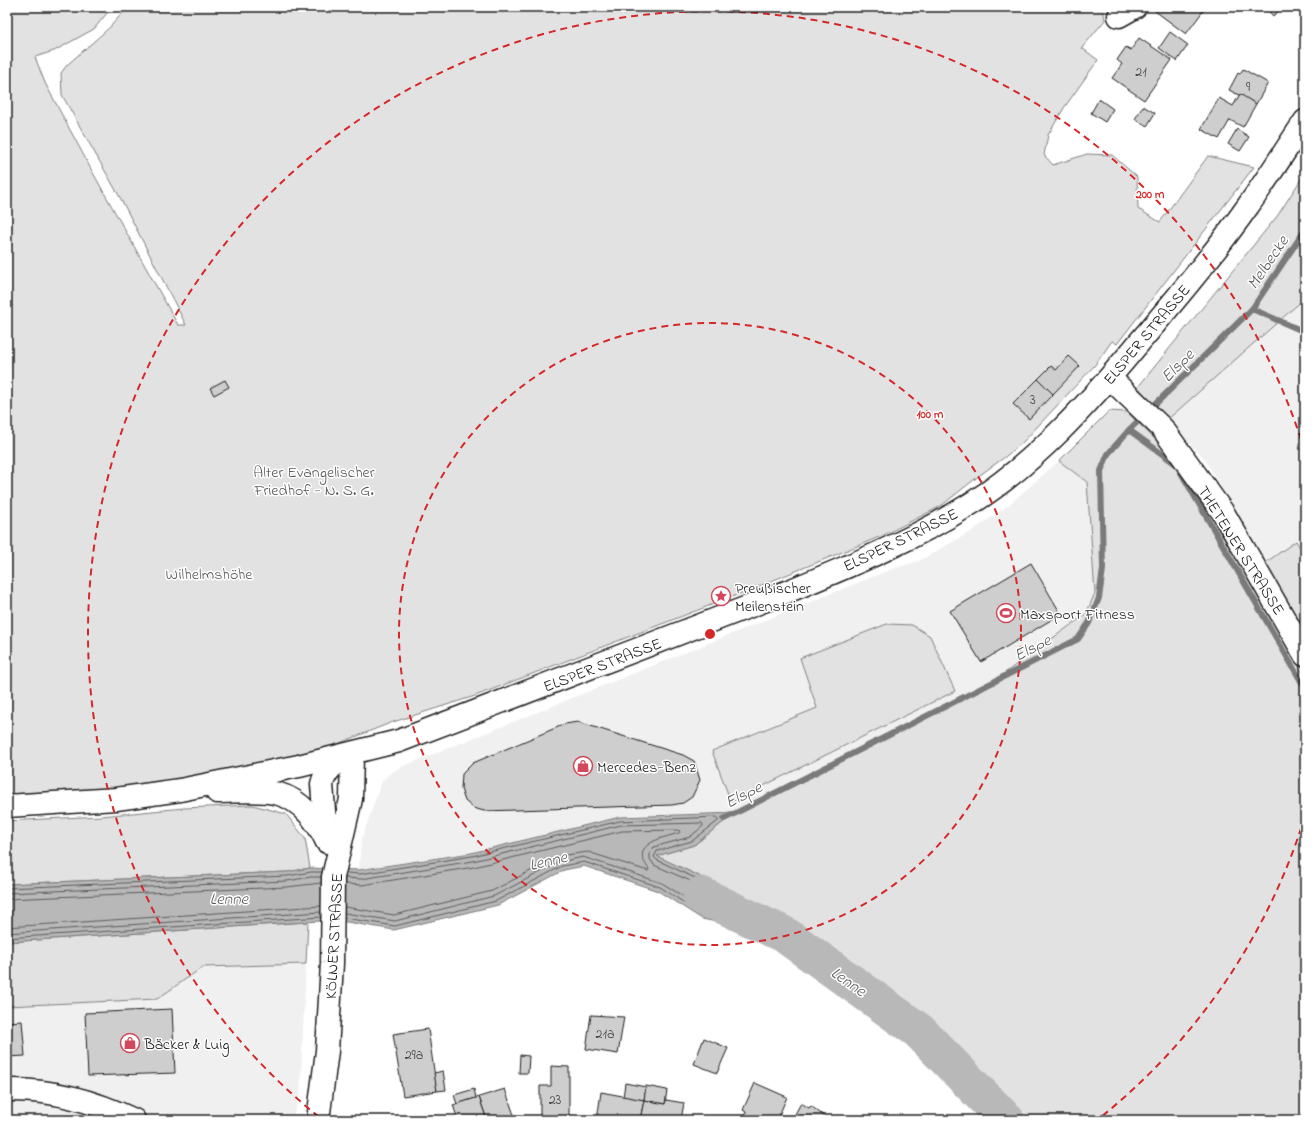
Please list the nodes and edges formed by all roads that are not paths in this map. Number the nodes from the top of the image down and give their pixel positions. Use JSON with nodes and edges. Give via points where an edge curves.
{"nodes":[{"id":1,"x":1305,"y":121,"type":"edge"},
{"id":2,"x":1110,"y":378,"type":"junction"},
{"id":3,"x":1305,"y":655,"type":"edge"},
{"id":4,"x":352,"y":754,"type":"junction"},
{"id":5,"x":180,"y":790,"type":"junction"},
{"id":6,"x":7,"y":806,"type":"edge"},
{"id":7,"x":326,"y":842,"type":"junction"},
{"id":8,"x":333,"y":877,"type":"junction"},
{"id":9,"x":7,"y":1090,"type":"edge"},
{"id":10,"x":134,"y":1120,"type":"edge"},
{"id":11,"x":318,"y":1120,"type":"edge"}],
"edges":[{"from":1,"to":2,"type":"main road","name":"ELSPER STRASSE","via":[[1248,206],[1180,294]]},
{"from":2,"to":3,"type":"main road","name":"THETENER STRASSE","via":[[1163,430],[1224,514]]},
{"from":2,"to":4,"type":"main road","name":"ELSPER STRASSE","via":[[1040,450],[1006,477],[974,502],[900,543],[792,590],[657,643],[399,741]]},
{"from":4,"to":5,"type":"main road"},
{"from":4,"to":7,"type":"main road","via":[[335,764],[324,776],[322,784]]},
{"from":4,"to":8,"type":"main road","name":"KÖLNER STRASSE","via":[[351,799]]},
{"from":5,"to":6,"type":"main road","via":[[116,799]]},
{"from":5,"to":7,"type":"main road","via":[[279,794],[295,802],[320,827]]},
{"from":7,"to":8,"type":"main road"},
{"from":8,"to":11,"type":"main road","name":"KÖLNER STRASSE","via":[[327,1050]]},
{"from":9,"to":10,"type":"main road","via":[[72,1096]]}]}
